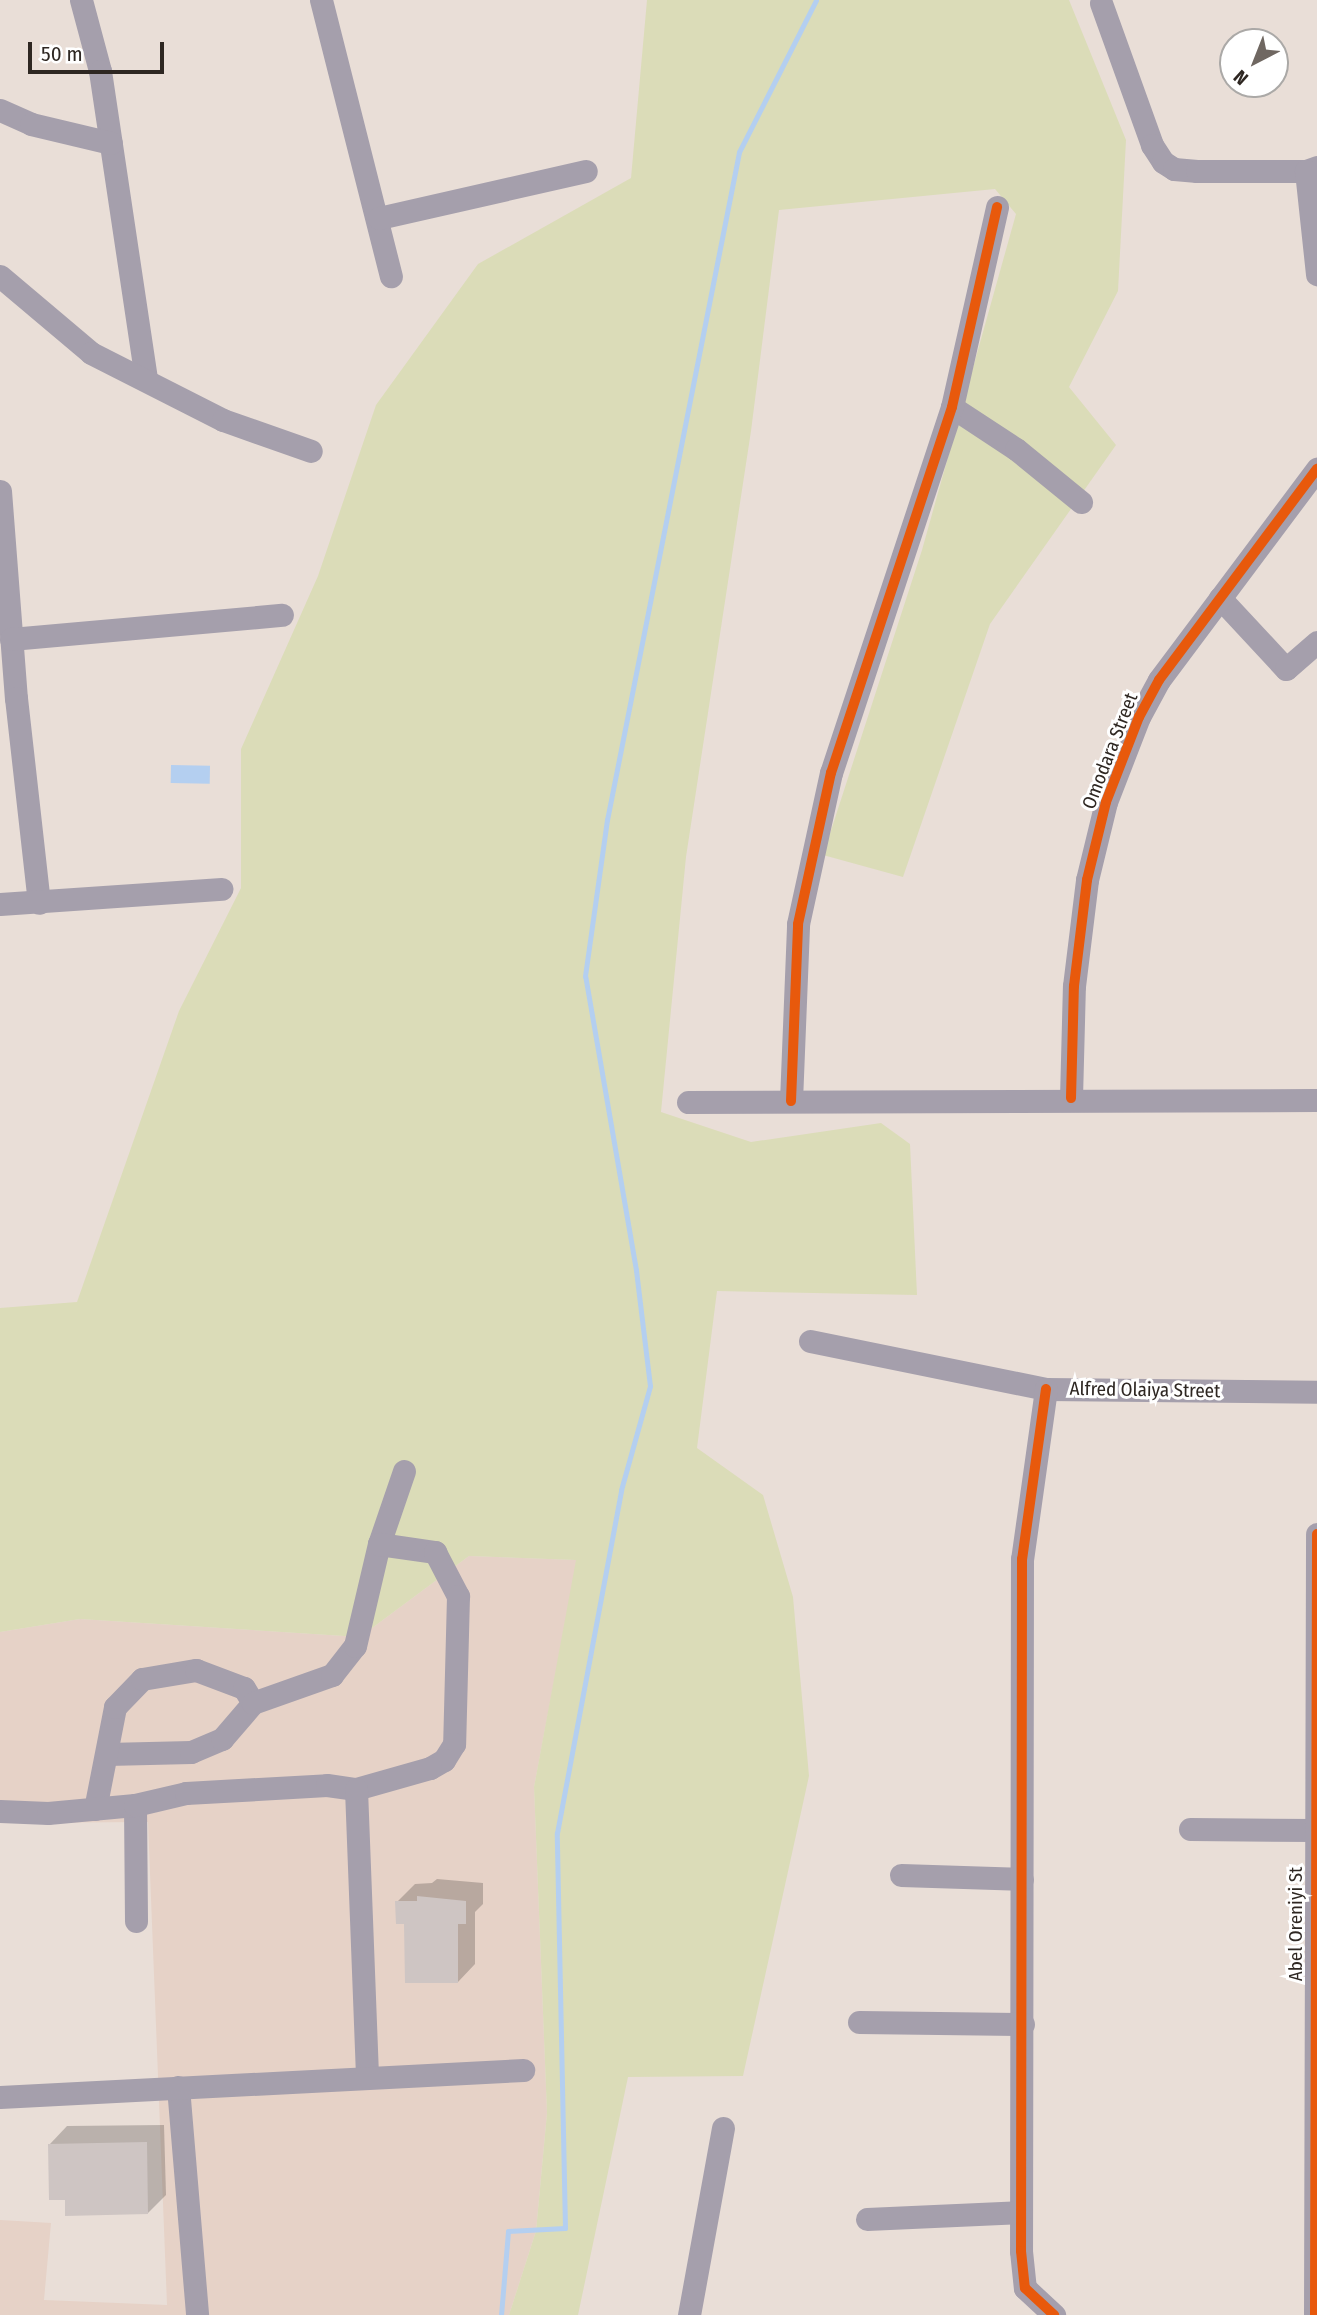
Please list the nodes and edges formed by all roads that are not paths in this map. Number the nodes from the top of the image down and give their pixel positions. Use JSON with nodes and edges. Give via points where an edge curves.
{"nodes":[{"id":1,"x":81,"y":0,"type":"edge"},
{"id":2,"x":321,"y":0,"type":"edge"},
{"id":3,"x":1101,"y":3,"type":"dead end"},
{"id":4,"x":0,"y":110,"type":"edge"},
{"id":5,"x":111,"y":143,"type":"junction"},
{"id":6,"x":1312,"y":169,"type":"edge"},
{"id":7,"x":586,"y":171,"type":"dead end"},
{"id":8,"x":997,"y":207,"type":"dead end"},
{"id":9,"x":379,"y":218,"type":"junction"},
{"id":10,"x":1317,"y":274,"type":"edge"},
{"id":11,"x":0,"y":276,"type":"edge"},
{"id":12,"x":391,"y":276,"type":"dead end"},
{"id":13,"x":146,"y":380,"type":"junction"},
{"id":14,"x":952,"y":407,"type":"junction"},
{"id":15,"x":311,"y":451,"type":"dead end"},
{"id":16,"x":1317,"y":469,"type":"edge"},
{"id":17,"x":0,"y":491,"type":"edge"},
{"id":18,"x":1081,"y":502,"type":"dead end"},
{"id":19,"x":1220,"y":598,"type":"junction"},
{"id":20,"x":282,"y":615,"type":"dead end"},
{"id":21,"x":11,"y":639,"type":"junction"},
{"id":22,"x":1317,"y":642,"type":"edge"},
{"id":23,"x":8,"y":699,"type":"edge"},
{"id":24,"x":221,"y":889,"type":"dead end"},
{"id":25,"x":39,"y":903,"type":"junction"},
{"id":26,"x":0,"y":904,"type":"edge"},
{"id":27,"x":1071,"y":1098,"type":"junction"},
{"id":28,"x":1317,"y":1100,"type":"edge"},
{"id":29,"x":688,"y":1101,"type":"dead end"},
{"id":30,"x":791,"y":1101,"type":"junction"},
{"id":31,"x":810,"y":1341,"type":"dead end"},
{"id":32,"x":1046,"y":1389,"type":"junction"},
{"id":33,"x":1317,"y":1392,"type":"edge"},
{"id":34,"x":404,"y":1471,"type":"dead end"},
{"id":35,"x":1317,"y":1534,"type":"edge"},
{"id":36,"x":379,"y":1544,"type":"junction"},
{"id":37,"x":253,"y":1703,"type":"junction"},
{"id":38,"x":107,"y":1754,"type":"junction"},
{"id":39,"x":356,"y":1788,"type":"junction"},
{"id":40,"x":135,"y":1805,"type":"junction"},
{"id":41,"x":95,"y":1809,"type":"junction"},
{"id":42,"x":0,"y":1811,"type":"edge"},
{"id":43,"x":1190,"y":1829,"type":"dead end"},
{"id":44,"x":1314,"y":1830,"type":"junction"},
{"id":45,"x":901,"y":1875,"type":"dead end"},
{"id":46,"x":1022,"y":1879,"type":"junction"},
{"id":47,"x":136,"y":1920,"type":"dead end"},
{"id":48,"x":1315,"y":1951,"type":"edge"},
{"id":49,"x":859,"y":2022,"type":"dead end"},
{"id":50,"x":1023,"y":2024,"type":"junction"},
{"id":51,"x":523,"y":2070,"type":"dead end"},
{"id":52,"x":367,"y":2076,"type":"junction"},
{"id":53,"x":178,"y":2087,"type":"junction"},
{"id":54,"x":0,"y":2097,"type":"edge"},
{"id":55,"x":723,"y":2128,"type":"dead end"},
{"id":56,"x":1316,"y":2150,"type":"edge"},
{"id":57,"x":1316,"y":2209,"type":"edge"},
{"id":58,"x":1021,"y":2212,"type":"junction"},
{"id":59,"x":867,"y":2219,"type":"dead end"},
{"id":60,"x":1048,"y":2314,"type":"edge"},
{"id":61,"x":197,"y":2315,"type":"edge"},
{"id":62,"x":689,"y":2315,"type":"edge"},
{"id":63,"x":1315,"y":2315,"type":"edge"}],
"edges":[{"from":1,"to":5,"type":"street","via":[[100,71]]},
{"from":2,"to":9,"type":"street"},
{"from":3,"to":6,"type":"street","via":[[1152,145],[1163,162],[1174,169],[1197,171]]},
{"from":4,"to":5,"type":"street","via":[[31,124]]},
{"from":5,"to":13,"type":"street"},
{"from":6,"to":10,"type":"street"},
{"from":7,"to":9,"type":"street"},
{"from":8,"to":14,"type":"street"},
{"from":9,"to":12,"type":"street"},
{"from":11,"to":13,"type":"street","via":[[91,353]]},
{"from":13,"to":15,"type":"street","via":[[223,420]]},
{"from":14,"to":18,"type":"street","via":[[1016,449]]},
{"from":14,"to":30,"type":"street","via":[[831,773],[798,924]]},
{"from":16,"to":19,"type":"street","name":"Omodara Street"},
{"from":17,"to":21,"type":"street"},
{"from":19,"to":22,"type":"street","via":[[1287,669]]},
{"from":19,"to":27,"type":"street","name":"Omodara Street","via":[[1159,680],[1139,717],[1106,802],[1079,932]]},
{"from":20,"to":21,"type":"street"},
{"from":21,"to":23,"type":"street"},
{"from":23,"to":25,"type":"street"},
{"from":24,"to":25,"type":"street"},
{"from":25,"to":26,"type":"street"},
{"from":27,"to":28,"type":"street"},
{"from":27,"to":30,"type":"street"},
{"from":29,"to":30,"type":"street"},
{"from":31,"to":32,"type":"street","name":"Alfred Olaiya Street"},
{"from":32,"to":33,"type":"street","name":"Alfred Olaiya Street"},
{"from":32,"to":46,"type":"street","via":[[1022,1559]]},
{"from":34,"to":36,"type":"street"},
{"from":35,"to":44,"type":"street","name":"Abel Oreniyi St"},
{"from":36,"to":37,"type":"street","via":[[355,1646],[332,1675]]},
{"from":36,"to":39,"type":"street","via":[[435,1552],[458,1596],[454,1744],[444,1760],[430,1768]]},
{"from":37,"to":38,"type":"street","via":[[222,1739],[191,1752]]},
{"from":37,"to":38,"type":"street","via":[[244,1688],[196,1670],[142,1679],[115,1707]]},
{"from":38,"to":41,"type":"street"},
{"from":39,"to":40,"type":"street","via":[[327,1785],[186,1793]]},
{"from":39,"to":52,"type":"street"},
{"from":40,"to":41,"type":"street"},
{"from":40,"to":47,"type":"street"},
{"from":41,"to":42,"type":"street"},
{"from":43,"to":44,"type":"street"},
{"from":44,"to":48,"type":"street","name":"Abel Oreniyi St"},
{"from":45,"to":46,"type":"street"},
{"from":46,"to":50,"type":"street"},
{"from":48,"to":56,"type":"street","name":"Abel Oreniyi St"},
{"from":49,"to":50,"type":"street"},
{"from":50,"to":58,"type":"street"},
{"from":51,"to":52,"type":"street"},
{"from":52,"to":53,"type":"street"},
{"from":53,"to":54,"type":"street"},
{"from":53,"to":61,"type":"street"},
{"from":55,"to":62,"type":"street"},
{"from":56,"to":57,"type":"street","name":"Abel Oreniyi St"},
{"from":57,"to":63,"type":"street","name":"Abel Oreniyi St"},
{"from":58,"to":59,"type":"street"},
{"from":58,"to":60,"type":"street","via":[[1025,2288]]}]}
